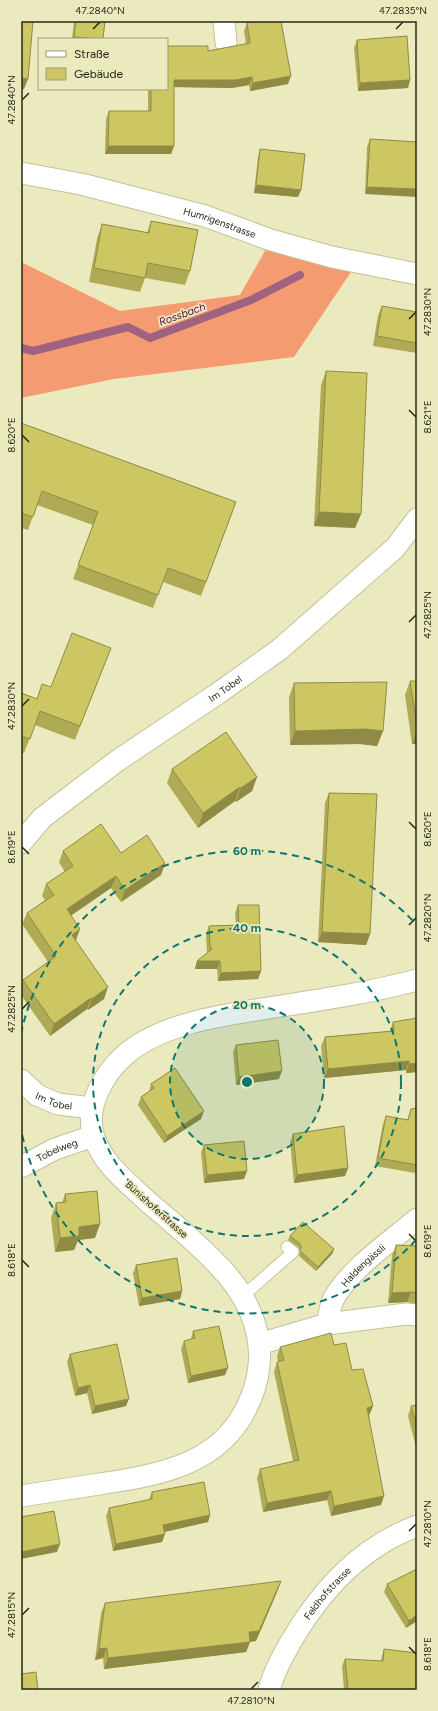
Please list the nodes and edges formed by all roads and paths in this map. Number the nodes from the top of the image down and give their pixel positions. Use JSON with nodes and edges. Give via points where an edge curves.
{"nodes":[{"id":1,"x":224,"y":21,"type":"edge"},
{"id":2,"x":226,"y":43,"type":"dead end"},
{"id":3,"x":21,"y":173,"type":"edge"},
{"id":4,"x":417,"y":274,"type":"edge"},
{"id":5,"x":417,"y":519,"type":"edge"},
{"id":6,"x":21,"y":843,"type":"edge"},
{"id":7,"x":417,"y":980,"type":"edge"},
{"id":8,"x":21,"y":1080,"type":"edge"},
{"id":9,"x":92,"y":1108,"type":"junction"},
{"id":10,"x":93,"y":1136,"type":"junction"},
{"id":11,"x":21,"y":1167,"type":"edge"},
{"id":12,"x":417,"y":1219,"type":"edge"},
{"id":13,"x":287,"y":1247,"type":"dead end"},
{"id":14,"x":243,"y":1296,"type":"junction"},
{"id":15,"x":417,"y":1315,"type":"edge"},
{"id":16,"x":327,"y":1324,"type":"junction"},
{"id":17,"x":259,"y":1344,"type":"junction"},
{"id":18,"x":21,"y":1496,"type":"edge"},
{"id":19,"x":417,"y":1526,"type":"edge"},
{"id":20,"x":269,"y":1690,"type":"edge"}],
"edges":[{"from":1,"to":2,"type":"street"},
{"from":3,"to":4,"type":"street","name":"Humrigenstrasse","via":[[81,184],[205,216],[271,240],[332,257]]},
{"from":5,"to":6,"type":"street","name":"Im Tobel","via":[[395,548],[279,650],[117,761],[42,818]]},
{"from":7,"to":9,"type":"street","name":"Bünishoferstrasse","via":[[383,989],[232,1014],[168,1029],[127,1053],[104,1079]]},
{"from":8,"to":9,"type":"street","name":"Im Tobel","via":[[38,1094],[58,1104]]},
{"from":9,"to":10,"type":"street","name":"Bünishoferstrasse"},
{"from":10,"to":11,"type":"street","name":"Tobelweg","via":[[55,1149]]},
{"from":10,"to":14,"type":"street","name":"Bünishoferstrasse","via":[[114,1170],[218,1265]]},
{"from":12,"to":16,"type":"street","name":"Haldengässli","via":[[364,1263],[341,1288],[333,1299]]},
{"from":13,"to":14,"type":"lane","via":[[293,1252]]},
{"from":14,"to":17,"type":"street","name":"Bünishoferstrasse","via":[[252,1312]]},
{"from":15,"to":16,"type":"street","via":[[406,1314]]},
{"from":16,"to":17,"type":"street"},
{"from":17,"to":18,"type":"street","name":"Bünishoferstrasse","via":[[259,1372],[252,1398],[235,1427],[212,1450],[178,1468],[155,1474]]},
{"from":19,"to":20,"type":"street","name":"Feldhofstrasse","via":[[382,1542],[335,1581],[312,1607],[278,1667]]}]}
